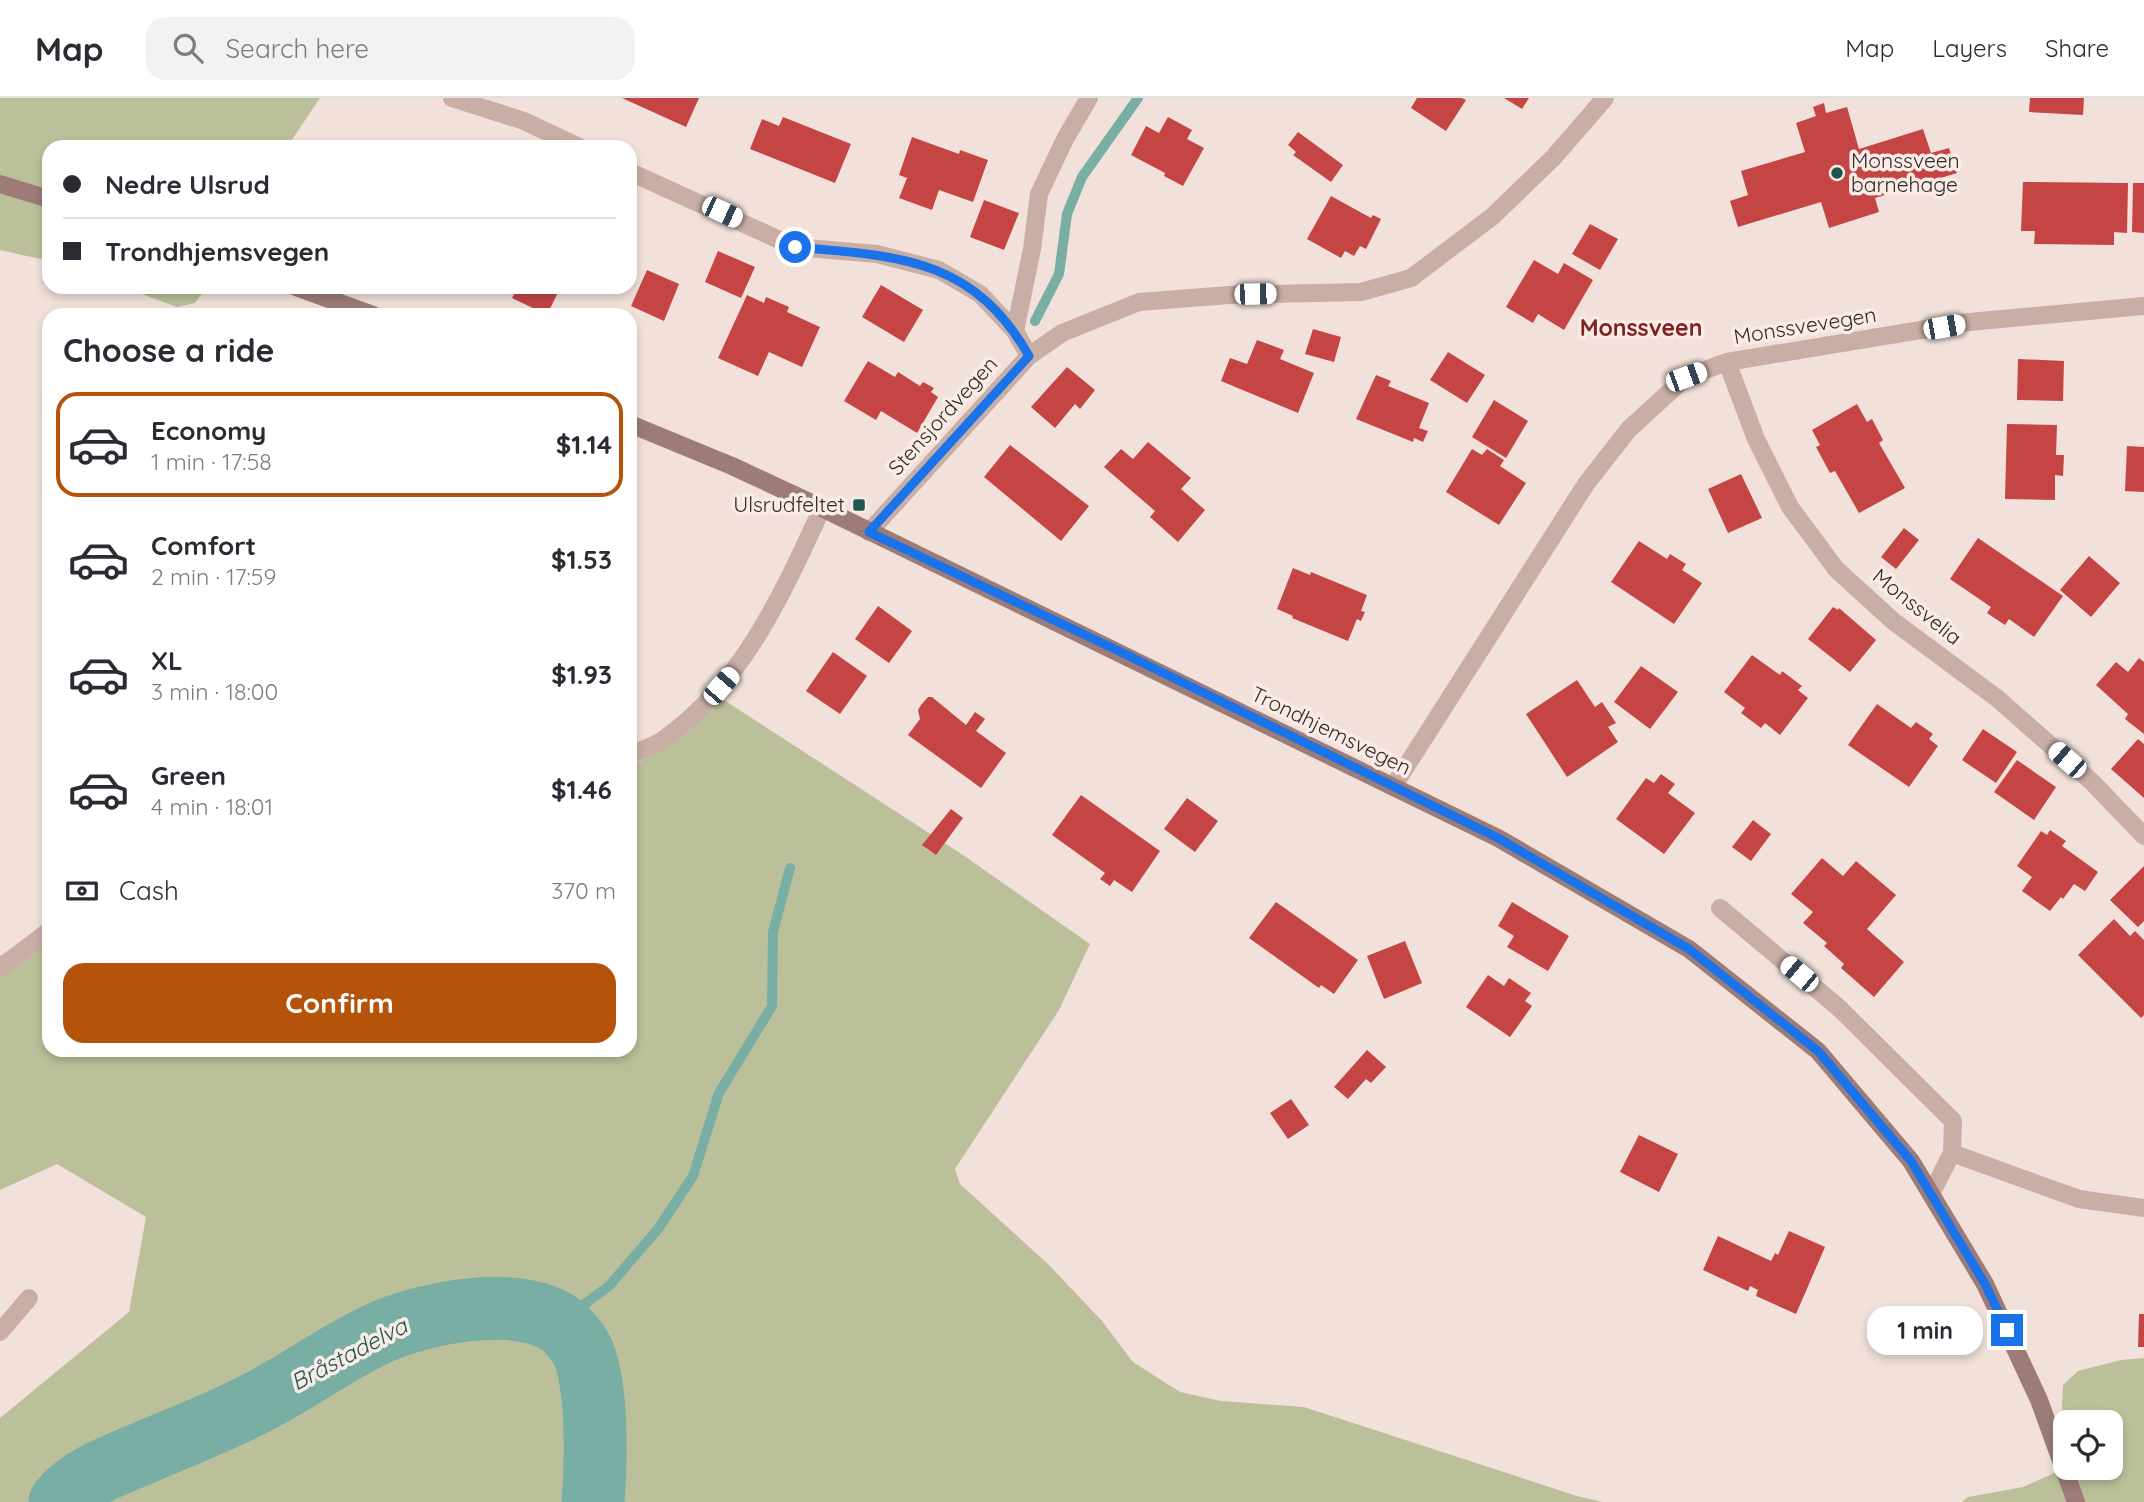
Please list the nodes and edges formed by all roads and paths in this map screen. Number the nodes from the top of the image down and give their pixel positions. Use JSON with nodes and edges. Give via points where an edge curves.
{"nodes":[{"id":1,"x":452,"y":98,"type":"edge"},
{"id":2,"x":1089,"y":98,"type":"edge"},
{"id":3,"x":1605,"y":98,"type":"edge"},
{"id":4,"x":564,"y":140,"type":"edge"},
{"id":5,"x":637,"y":175,"type":"edge"},
{"id":6,"x":0,"y":184,"type":"edge"},
{"id":7,"x":42,"y":197,"type":"edge"},
{"id":8,"x":315,"y":294,"type":"edge"},
{"id":9,"x":2144,"y":306,"type":"edge"},
{"id":10,"x":354,"y":308,"type":"edge"},
{"id":11,"x":1015,"y":331,"type":"junction"},
{"id":12,"x":1029,"y":356,"type":"junction"},
{"id":13,"x":1727,"y":362,"type":"junction"},
{"id":14,"x":637,"y":427,"type":"edge"},
{"id":15,"x":822,"y":508,"type":"junction"},
{"id":16,"x":869,"y":532,"type":"junction"},
{"id":17,"x":637,"y":752,"type":"edge"},
{"id":18,"x":1393,"y":787,"type":"junction"},
{"id":19,"x":2144,"y":836,"type":"edge"},
{"id":20,"x":1720,"y":908,"type":"dead end"},
{"id":21,"x":42,"y":936,"type":"edge"},
{"id":22,"x":0,"y":968,"type":"edge"},
{"id":23,"x":1952,"y":1153,"type":"junction"},
{"id":24,"x":1931,"y":1194,"type":"junction"},
{"id":25,"x":2144,"y":1208,"type":"edge"},
{"id":26,"x":29,"y":1298,"type":"dead end"},
{"id":27,"x":0,"y":1332,"type":"edge"},
{"id":28,"x":2075,"y":1500,"type":"edge"}],
"edges":[{"from":1,"to":4,"type":"street","via":[[524,121]]},
{"from":2,"to":11,"type":"street","via":[[1039,194]]},
{"from":3,"to":12,"type":"street","name":"Stensjordvegen","via":[[1553,158],[1493,216],[1411,278],[1362,292],[1139,302],[1062,334]]},
{"from":5,"to":11,"type":"street","via":[[795,247],[877,254],[939,270],[980,294]]},
{"from":6,"to":7,"type":"main road"},
{"from":8,"to":10,"type":"main road"},
{"from":9,"to":13,"type":"street","name":"Monssvevegen","via":[[1969,322]]},
{"from":11,"to":12,"type":"street"},
{"from":12,"to":16,"type":"street","name":"Stensjordvegen"},
{"from":13,"to":18,"type":"street","name":"Monssvevegen","via":[[1686,377],[1629,429],[1586,484]]},
{"from":13,"to":19,"type":"street","name":"Monssvelia","via":[[1756,439],[1790,507],[1836,569],[1893,621],[1998,699],[2092,782]]},
{"from":14,"to":15,"type":"main road","name":"Trondhjemsvegen"},
{"from":15,"to":16,"type":"main road","name":"Trondhjemsvegen"},
{"from":15,"to":17,"type":"street","via":[[758,636],[732,674],[683,724],[662,741]]},
{"from":16,"to":18,"type":"main road","name":"Trondhjemsvegen"},
{"from":18,"to":24,"type":"main road","name":"Trondhjemsvegen","via":[[1498,838],[1689,949],[1818,1051],[1911,1161]]},
{"from":20,"to":23,"type":"street","via":[[1838,1007],[1953,1121]]},
{"from":21,"to":22,"type":"street"},
{"from":23,"to":24,"type":"street"},
{"from":23,"to":25,"type":"street","via":[[2079,1199]]},
{"from":24,"to":28,"type":"main road","name":"Trondhjemsvegen","via":[[1985,1284],[2039,1400]]},
{"from":26,"to":27,"type":"street"}]}
